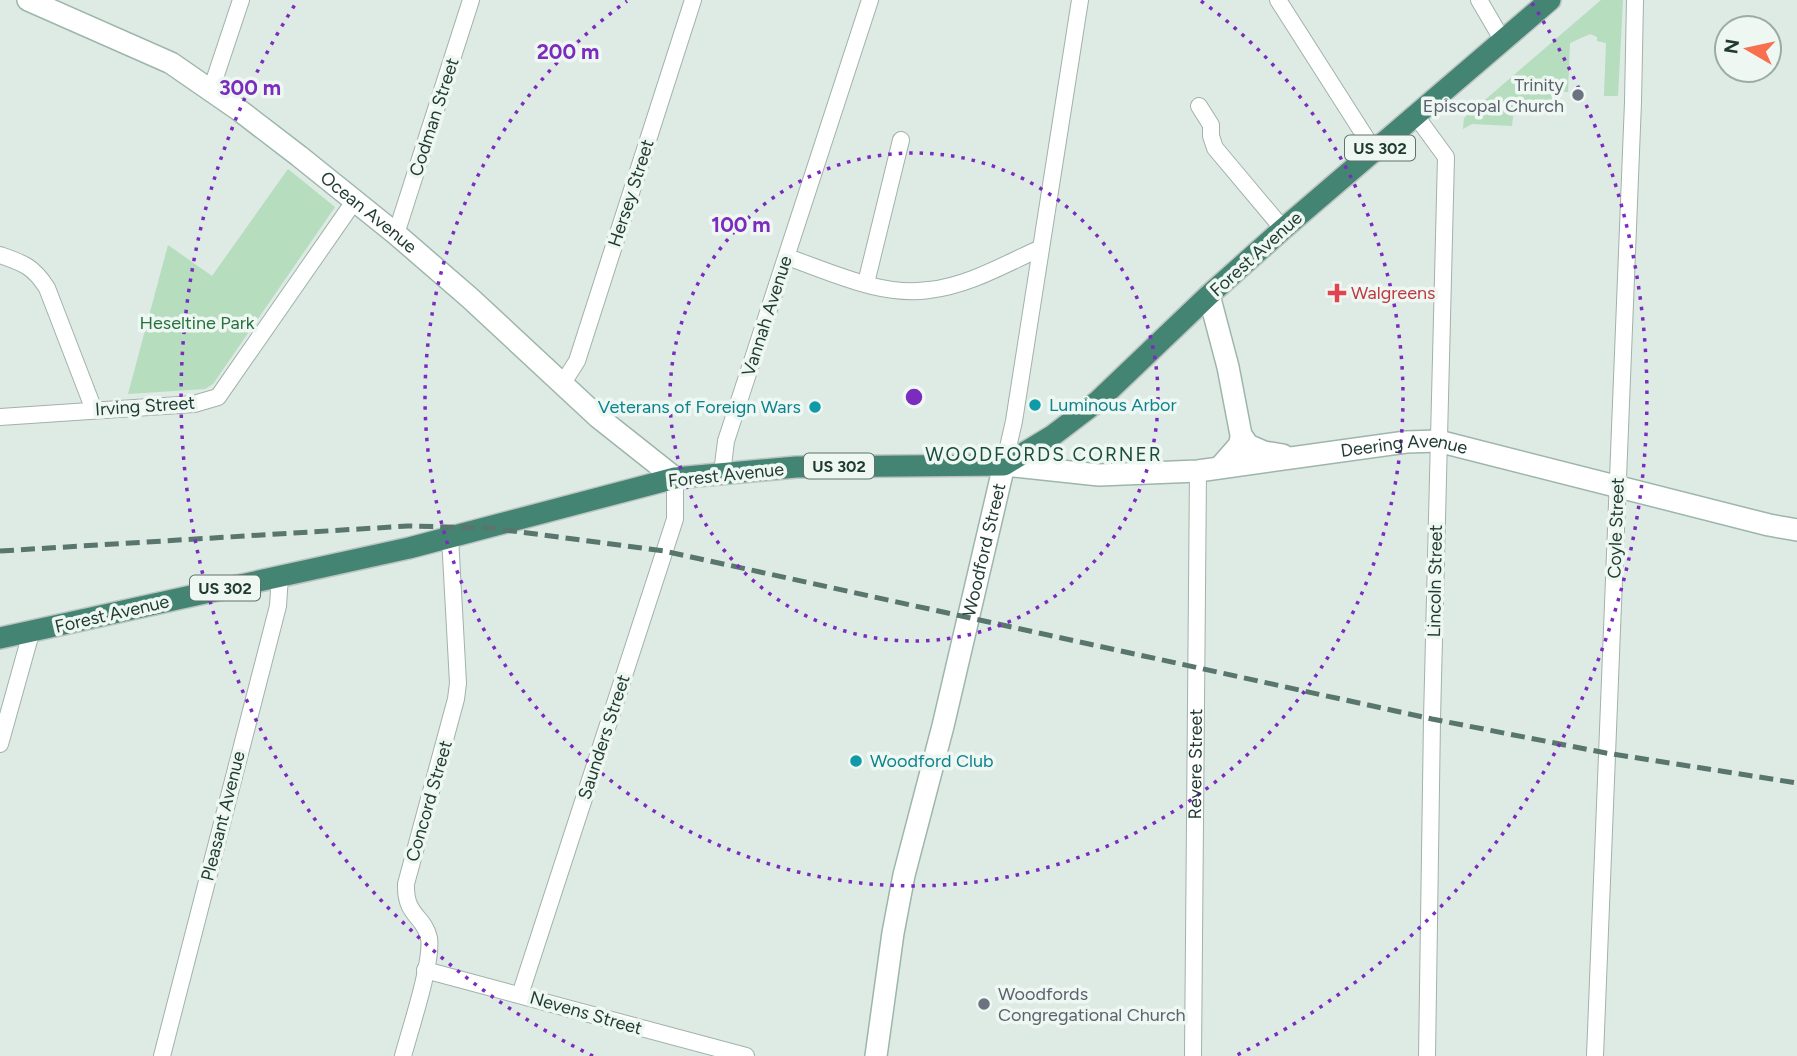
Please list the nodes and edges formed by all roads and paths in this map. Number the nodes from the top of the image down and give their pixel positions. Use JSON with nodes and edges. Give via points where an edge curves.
{"nodes":[{"id":1,"x":28,"y":0,"type":"edge"},
{"id":2,"x":241,"y":0,"type":"edge"},
{"id":3,"x":471,"y":0,"type":"edge"},
{"id":4,"x":694,"y":0,"type":"edge"},
{"id":5,"x":870,"y":0,"type":"edge"},
{"id":6,"x":1080,"y":0,"type":"edge"},
{"id":7,"x":1278,"y":0,"type":"edge"},
{"id":8,"x":1479,"y":0,"type":"edge"},
{"id":9,"x":1550,"y":0,"type":"edge"},
{"id":10,"x":1635,"y":0,"type":"edge"},
{"id":11,"x":1503,"y":41,"type":"junction"},
{"id":12,"x":211,"y":90,"type":"junction"},
{"id":13,"x":1199,"y":106,"type":"dead end"},
{"id":14,"x":1416,"y":116,"type":"junction"},
{"id":15,"x":901,"y":140,"type":"dead end"},
{"id":16,"x":1374,"y":152,"type":"junction"},
{"id":17,"x":355,"y":200,"type":"junction"},
{"id":18,"x":1283,"y":229,"type":"junction"},
{"id":19,"x":396,"y":234,"type":"junction"},
{"id":20,"x":1041,"y":248,"type":"junction"},
{"id":21,"x":0,"y":254,"type":"edge"},
{"id":22,"x":787,"y":257,"type":"junction"},
{"id":23,"x":866,"y":284,"type":"junction"},
{"id":24,"x":1209,"y":295,"type":"junction"},
{"id":25,"x":563,"y":383,"type":"junction"},
{"id":26,"x":94,"y":410,"type":"junction"},
{"id":27,"x":0,"y":416,"type":"edge"},
{"id":28,"x":1241,"y":435,"type":"junction"},
{"id":29,"x":1438,"y":441,"type":"junction"},
{"id":30,"x":1296,"y":457,"type":"junction"},
{"id":31,"x":1004,"y":465,"type":"junction"},
{"id":32,"x":1208,"y":470,"type":"junction"},
{"id":33,"x":722,"y":473,"type":"junction"},
{"id":34,"x":675,"y":478,"type":"junction"},
{"id":35,"x":1618,"y":487,"type":"junction"},
{"id":36,"x":1797,"y":530,"type":"edge"},
{"id":37,"x":450,"y":537,"type":"junction"},
{"id":38,"x":280,"y":576,"type":"junction"},
{"id":39,"x":31,"y":633,"type":"junction"},
{"id":40,"x":0,"y":638,"type":"edge"},
{"id":41,"x":0,"y":744,"type":"edge"},
{"id":42,"x":425,"y":970,"type":"junction"},
{"id":43,"x":520,"y":995,"type":"junction"},
{"id":44,"x":162,"y":1056,"type":"edge"},
{"id":45,"x":403,"y":1056,"type":"edge"},
{"id":46,"x":746,"y":1056,"type":"edge"},
{"id":47,"x":876,"y":1056,"type":"edge"},
{"id":48,"x":1193,"y":1056,"type":"edge"},
{"id":49,"x":1427,"y":1056,"type":"edge"},
{"id":50,"x":1595,"y":1056,"type":"edge"}],
"edges":[{"from":1,"to":12,"type":"main road","name":"Ocean Avenue","via":[[147,51]]},
{"from":2,"to":12,"type":"street"},
{"from":3,"to":19,"type":"street","name":"Codman Street"},
{"from":4,"to":25,"type":"street","name":"Hersey Street","via":[[577,361]]},
{"from":5,"to":22,"type":"street","name":"Vannah Avenue"},
{"from":6,"to":20,"type":"street","name":"Woodford Street"},
{"from":7,"to":16,"type":"street"},
{"from":8,"to":11,"type":"street"},
{"from":9,"to":11,"type":"highway","name":"Forest Avenue","number":"US 302"},
{"from":10,"to":35,"type":"street","name":"Coyle Street"},
{"from":11,"to":14,"type":"highway","name":"Forest Avenue","number":"US 302"},
{"from":12,"to":17,"type":"main road","name":"Ocean Avenue"},
{"from":13,"to":18,"type":"street","via":[[1211,125],[1215,148]]},
{"from":14,"to":16,"type":"highway","name":"Forest Avenue","number":"US 302"},
{"from":14,"to":29,"type":"street","name":"Lincoln Street","via":[[1446,157]]},
{"from":15,"to":23,"type":"street"},
{"from":16,"to":18,"type":"highway","name":"Forest Avenue","number":"US 302"},
{"from":17,"to":19,"type":"main road","name":"Ocean Avenue"},
{"from":17,"to":26,"type":"street","name":"Irving Street","via":[[218,397],[194,404]]},
{"from":18,"to":24,"type":"highway","name":"Forest Avenue","number":"US 302"},
{"from":19,"to":25,"type":"main road","name":"Ocean Avenue"},
{"from":20,"to":23,"type":"street","via":[[948,287],[893,290]]},
{"from":20,"to":31,"type":"street","name":"Woodford Street"},
{"from":21,"to":26,"type":"street","via":[[38,273]]},
{"from":22,"to":23,"type":"street"},
{"from":22,"to":33,"type":"street","name":"Vannah Avenue","via":[[726,441]]},
{"from":24,"to":28,"type":"main road"},
{"from":24,"to":31,"type":"highway","name":"Forest Avenue","number":"US 302","via":[[1098,401]]},
{"from":25,"to":34,"type":"main road","name":"Ocean Avenue"},
{"from":26,"to":27,"type":"street","name":"Irving Street"},
{"from":28,"to":30,"type":"main road","via":[[1248,445],[1264,452]]},
{"from":28,"to":32,"type":"street","via":[[1238,445]]},
{"from":29,"to":30,"type":"main road","name":"Deering Avenue"},
{"from":29,"to":35,"type":"main road","name":"Deering Avenue"},
{"from":29,"to":49,"type":"street","name":"Lincoln Street"},
{"from":30,"to":32,"type":"main road","name":"Deering Avenue"},
{"from":31,"to":32,"type":"main road","name":"Deering Avenue","via":[[1099,475]]},
{"from":31,"to":33,"type":"highway","name":"Forest Avenue","number":"US 302"},
{"from":31,"to":47,"type":"main road","name":"Woodford Street","via":[[904,875]]},
{"from":32,"to":48,"type":"street","name":"Revere Street"},
{"from":33,"to":34,"type":"highway","name":"Forest Avenue","number":"US 302"},
{"from":34,"to":37,"type":"highway","name":"Forest Avenue","number":"US 302"},
{"from":34,"to":43,"type":"street","name":"Saunders Street","via":[[675,519]]},
{"from":35,"to":36,"type":"main road","name":"Deering Avenue"},
{"from":35,"to":50,"type":"street","name":"Coyle Street"},
{"from":37,"to":38,"type":"highway","name":"Forest Avenue","number":"US 302"},
{"from":37,"to":42,"type":"street","name":"Concord Street","via":[[456,699],[406,884],[411,911],[429,937]]},
{"from":38,"to":39,"type":"highway","name":"Forest Avenue","number":"US 302"},
{"from":38,"to":44,"type":"street","name":"Pleasant Avenue","via":[[278,606]]},
{"from":39,"to":40,"type":"highway","name":"Forest Avenue","number":"US 302"},
{"from":39,"to":41,"type":"street"},
{"from":42,"to":43,"type":"street","name":"Nevens Street"},
{"from":42,"to":45,"type":"street","name":"Concord Street"},
{"from":43,"to":46,"type":"street","name":"Nevens Street"}]}
